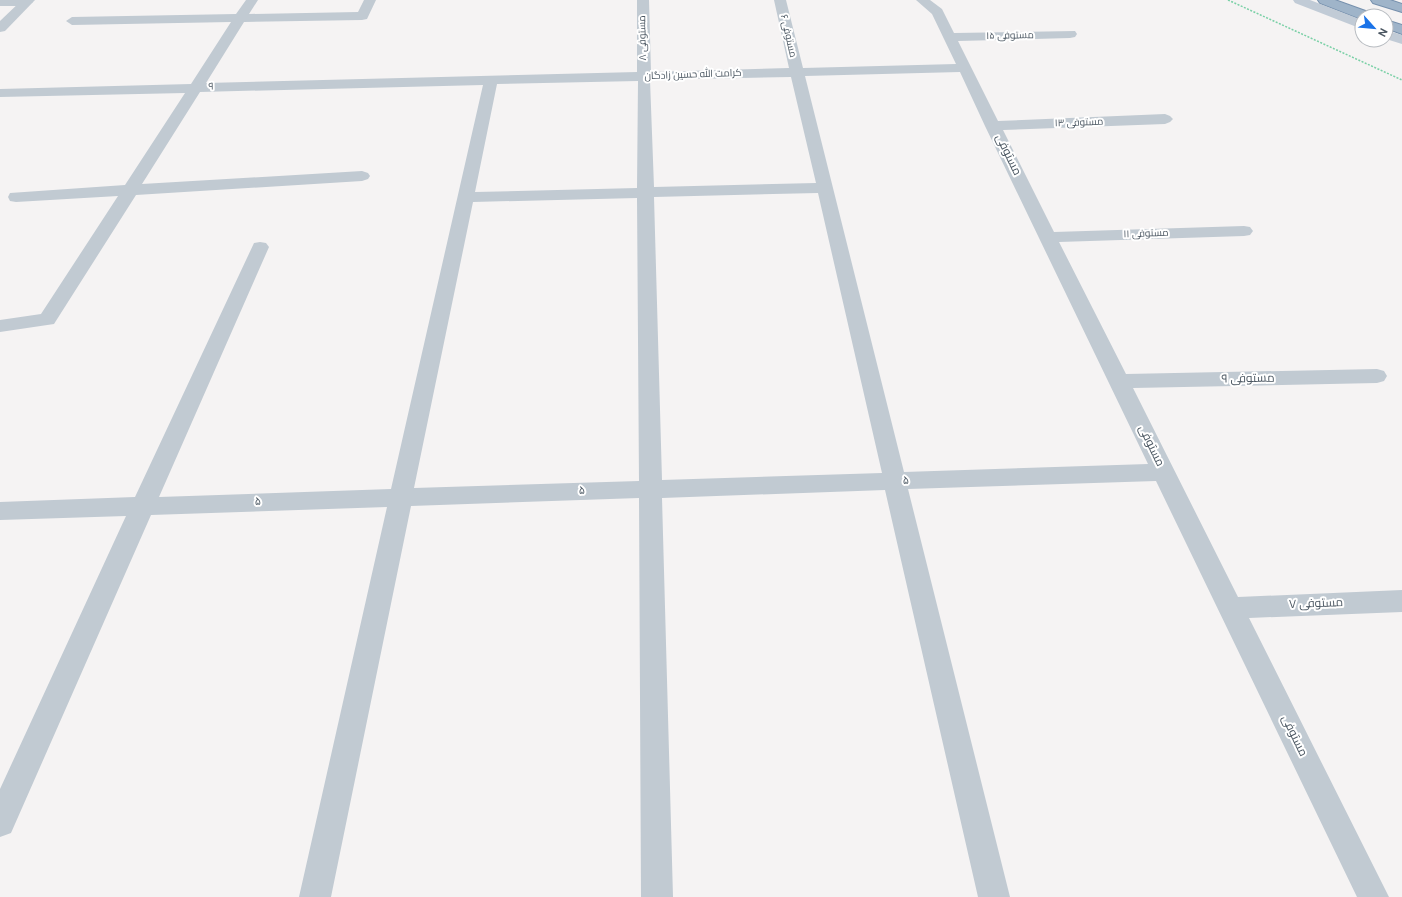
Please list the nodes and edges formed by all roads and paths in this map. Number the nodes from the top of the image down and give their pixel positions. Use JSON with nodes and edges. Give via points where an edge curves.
{"nodes":[{"id":1,"x":252,"y":0,"type":"edge"},
{"id":2,"x":370,"y":0,"type":"edge"},
{"id":3,"x":643,"y":0,"type":"edge"},
{"id":4,"x":780,"y":0,"type":"edge"},
{"id":5,"x":922,"y":0,"type":"edge"},
{"id":6,"x":1228,"y":0,"type":"edge"},
{"id":7,"x":1299,"y":0,"type":"edge"},
{"id":8,"x":1324,"y":0,"type":"edge"},
{"id":9,"x":1377,"y":0,"type":"edge"},
{"id":10,"x":28,"y":1,"type":"edge"},
{"id":11,"x":0,"y":2,"type":"edge"},
{"id":12,"x":1402,"y":8,"type":"edge"},
{"id":13,"x":1354,"y":11,"type":"edge"},
{"id":14,"x":241,"y":18,"type":"junction"},
{"id":15,"x":72,"y":21,"type":"dead end"},
{"id":16,"x":1354,"y":22,"type":"edge"},
{"id":17,"x":0,"y":28,"type":"edge"},
{"id":18,"x":1070,"y":34,"type":"dead end"},
{"id":19,"x":949,"y":37,"type":"junction"},
{"id":20,"x":964,"y":68,"type":"junction"},
{"id":21,"x":797,"y":72,"type":"junction"},
{"id":22,"x":644,"y":79,"type":"junction"},
{"id":23,"x":491,"y":80,"type":"junction"},
{"id":24,"x":1402,"y":80,"type":"edge"},
{"id":25,"x":421,"y":82,"type":"joint"},
{"id":26,"x":196,"y":88,"type":"junction"},
{"id":27,"x":0,"y":93,"type":"edge"},
{"id":28,"x":1165,"y":119,"type":"dead end"},
{"id":29,"x":993,"y":126,"type":"junction"},
{"id":30,"x":362,"y":176,"type":"dead end"},
{"id":31,"x":825,"y":188,"type":"junction"},
{"id":32,"x":130,"y":190,"type":"junction"},
{"id":33,"x":646,"y":193,"type":"junction"},
{"id":34,"x":16,"y":198,"type":"dead end"},
{"id":35,"x":466,"y":198,"type":"junction"},
{"id":36,"x":1244,"y":231,"type":"dead end"},
{"id":37,"x":1048,"y":237,"type":"junction"},
{"id":38,"x":260,"y":247,"type":"dead end"},
{"id":39,"x":3,"y":331,"type":"edge"},
{"id":40,"x":1377,"y":376,"type":"dead end"},
{"id":41,"x":1119,"y":381,"type":"junction"},
{"id":42,"x":1164,"y":472,"type":"junction"},
{"id":43,"x":895,"y":481,"type":"junction"},
{"id":44,"x":650,"y":489,"type":"junction"},
{"id":45,"x":401,"y":497,"type":"junction"},
{"id":46,"x":143,"y":506,"type":"junction"},
{"id":47,"x":0,"y":511,"type":"edge"},
{"id":48,"x":1402,"y":601,"type":"edge"},
{"id":49,"x":1231,"y":608,"type":"junction"},
{"id":50,"x":0,"y":822,"type":"edge"},
{"id":51,"x":315,"y":897,"type":"edge"},
{"id":52,"x":657,"y":897,"type":"edge"},
{"id":53,"x":994,"y":897,"type":"edge"},
{"id":54,"x":1373,"y":897,"type":"edge"}],
"edges":[{"from":1,"to":14,"type":"street"},
{"from":2,"to":14,"type":"street","via":[[362,16]]},
{"from":3,"to":22,"type":"street","name":"مستوفی ۸"},
{"from":4,"to":21,"type":"street","name":"مستوفی ۶"},
{"from":5,"to":19,"type":"street","name":"مستوفی","via":[[937,12]]},
{"from":6,"to":24,"type":"path"},
{"from":7,"to":16,"type":"main road"},
{"from":8,"to":13,"type":"highway"},
{"from":9,"to":12,"type":"highway"},
{"from":10,"to":11,"type":"street"},
{"from":10,"to":17,"type":"street"},
{"from":14,"to":15,"type":"street"},
{"from":14,"to":26,"type":"street"},
{"from":18,"to":19,"type":"street","name":"مستوفی ۱۵"},
{"from":19,"to":20,"type":"street","name":"مستوفی"},
{"from":20,"to":21,"type":"street","name":"کرامت الله حسین زادگان"},
{"from":20,"to":29,"type":"street","name":"مستوفی"},
{"from":21,"to":22,"type":"street","name":"کرامت الله حسین زادگان"},
{"from":21,"to":31,"type":"street","name":"مستوفی ۶"},
{"from":22,"to":23,"type":"street","name":"کرامت الله حسین زادگان"},
{"from":22,"to":33,"type":"street","name":"مستوفی ۸"},
{"from":23,"to":25,"type":"street","name":"کرامت الله حسین زادگان"},
{"from":23,"to":35,"type":"street"},
{"from":25,"to":26,"type":"street","name":"۹"},
{"from":26,"to":27,"type":"street","name":"۹"},
{"from":26,"to":32,"type":"street"},
{"from":28,"to":29,"type":"street","name":"مستوفی ۱۳"},
{"from":29,"to":37,"type":"street","name":"مستوفی"},
{"from":30,"to":32,"type":"street"},
{"from":31,"to":33,"type":"street"},
{"from":31,"to":43,"type":"street","name":"مستوفی ۶"},
{"from":32,"to":34,"type":"street"},
{"from":32,"to":39,"type":"street","via":[[47,320]]},
{"from":33,"to":35,"type":"street"},
{"from":33,"to":44,"type":"street","name":"مستوفی ۸"},
{"from":35,"to":45,"type":"street"},
{"from":36,"to":37,"type":"street","name":"مستوفی ۱۱"},
{"from":37,"to":41,"type":"street","name":"مستوفی"},
{"from":38,"to":46,"type":"street"},
{"from":40,"to":41,"type":"street","name":"مستوفی ۹"},
{"from":41,"to":42,"type":"street","name":"مستوفی"},
{"from":42,"to":43,"type":"street","name":"۵"},
{"from":42,"to":49,"type":"street","name":"مستوفی"},
{"from":43,"to":44,"type":"street","name":"۵"},
{"from":43,"to":53,"type":"street","name":"مستوفی ۶"},
{"from":44,"to":45,"type":"street","name":"۵"},
{"from":44,"to":52,"type":"street","name":"مستوفی ۸"},
{"from":45,"to":46,"type":"street","name":"۵"},
{"from":45,"to":51,"type":"street"},
{"from":46,"to":47,"type":"street","name":"۵"},
{"from":46,"to":50,"type":"street"},
{"from":48,"to":49,"type":"street","name":"مستوفی ۷"},
{"from":49,"to":54,"type":"street","name":"مستوفی"}]}
